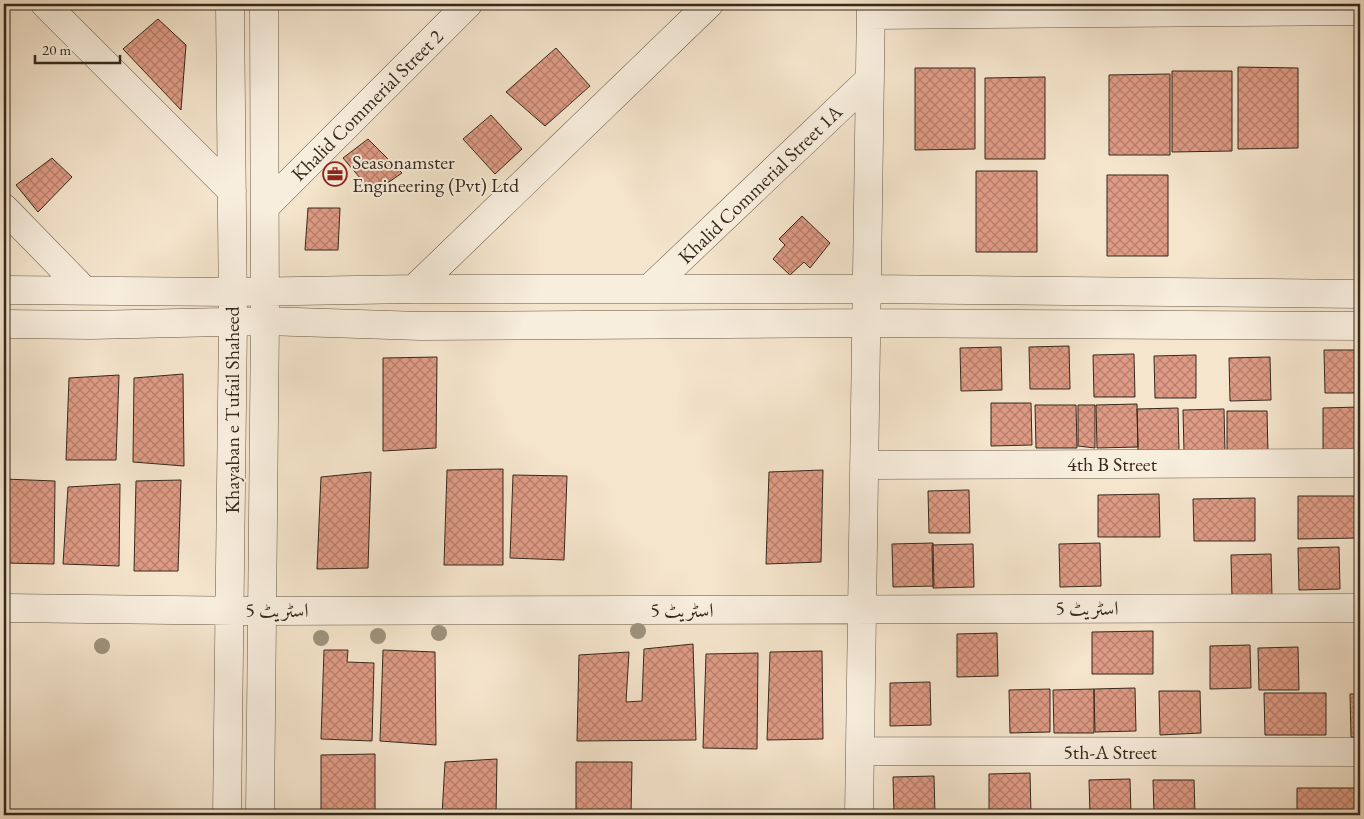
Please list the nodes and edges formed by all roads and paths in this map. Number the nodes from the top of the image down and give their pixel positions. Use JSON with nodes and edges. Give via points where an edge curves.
{"nodes":[{"id":1,"x":45,"y":4,"type":"edge"},
{"id":2,"x":230,"y":4,"type":"edge"},
{"id":3,"x":264,"y":4,"type":"edge"},
{"id":4,"x":468,"y":4,"type":"edge"},
{"id":5,"x":709,"y":4,"type":"edge"},
{"id":6,"x":871,"y":9,"type":"edge"},
{"id":7,"x":1360,"y":11,"type":"edge"},
{"id":8,"x":870,"y":79,"type":"junction"},
{"id":9,"x":232,"y":191,"type":"junction"},
{"id":10,"x":265,"y":207,"type":"junction"},
{"id":11,"x":4,"y":208,"type":"edge"},
{"id":12,"x":650,"y":288,"type":"junction"},
{"id":13,"x":414,"y":289,"type":"junction"},
{"id":14,"x":867,"y":289,"type":"junction"},
{"id":15,"x":4,"y":290,"type":"edge"},
{"id":16,"x":84,"y":290,"type":"junction"},
{"id":17,"x":265,"y":291,"type":"junction"},
{"id":18,"x":233,"y":292,"type":"junction"},
{"id":19,"x":1360,"y":294,"type":"edge"},
{"id":20,"x":233,"y":322,"type":"junction"},
{"id":21,"x":265,"y":322,"type":"junction"},
{"id":22,"x":866,"y":323,"type":"junction"},
{"id":23,"x":4,"y":324,"type":"edge"},
{"id":24,"x":1360,"y":326,"type":"edge"},
{"id":25,"x":1360,"y":463,"type":"edge"},
{"id":26,"x":864,"y":466,"type":"junction"},
{"id":27,"x":4,"y":608,"type":"edge"},
{"id":28,"x":1360,"y":608,"type":"edge"},
{"id":29,"x":862,"y":609,"type":"junction"},
{"id":30,"x":230,"y":610,"type":"junction"},
{"id":31,"x":261,"y":611,"type":"junction"},
{"id":32,"x":860,"y":751,"type":"junction"},
{"id":33,"x":1360,"y":752,"type":"edge"},
{"id":34,"x":227,"y":815,"type":"edge"},
{"id":35,"x":260,"y":815,"type":"edge"},
{"id":36,"x":859,"y":815,"type":"edge"}],
"edges":[{"from":1,"to":9,"type":"street"},
{"from":2,"to":9,"type":"street","name":"Khayaban e Tufail Shaheed"},
{"from":3,"to":10,"type":"street","name":"Khayaban e Tufail Shaheed"},
{"from":4,"to":10,"type":"street","name":"Khalid Commerial Street 2"},
{"from":5,"to":13,"type":"street"},
{"from":6,"to":7,"type":"street"},
{"from":6,"to":8,"type":"street"},
{"from":8,"to":12,"type":"street","name":"Khalid Commerial Street 1A"},
{"from":8,"to":14,"type":"street"},
{"from":9,"to":18,"type":"street","name":"Khayaban e Tufail Shaheed"},
{"from":10,"to":17,"type":"street","name":"Khayaban e Tufail Shaheed"},
{"from":11,"to":16,"type":"street"},
{"from":12,"to":13,"type":"street"},
{"from":12,"to":14,"type":"street"},
{"from":13,"to":17,"type":"street"},
{"from":14,"to":19,"type":"street"},
{"from":14,"to":22,"type":"street"},
{"from":15,"to":16,"type":"street"},
{"from":16,"to":18,"type":"street"},
{"from":17,"to":18,"type":"street"},
{"from":17,"to":21,"type":"street","name":"Khayaban e Tufail Shaheed"},
{"from":18,"to":20,"type":"street","name":"Khayaban e Tufail Shaheed"},
{"from":20,"to":21,"type":"street"},
{"from":20,"to":23,"type":"street"},
{"from":20,"to":30,"type":"street","name":"Khayaban e Tufail Shaheed"},
{"from":21,"to":22,"type":"street","via":[[421,326]]},
{"from":21,"to":31,"type":"street","name":"Khayaban e Tufail Shaheed"},
{"from":22,"to":24,"type":"street"},
{"from":22,"to":26,"type":"street"},
{"from":25,"to":26,"type":"street","name":"4th B Street"},
{"from":26,"to":29,"type":"street"},
{"from":27,"to":30,"type":"street","name":"اسٹریٹ 5"},
{"from":28,"to":29,"type":"street","name":"اسٹریٹ 5"},
{"from":29,"to":31,"type":"street","name":"اسٹریٹ 5"},
{"from":29,"to":32,"type":"street"},
{"from":30,"to":31,"type":"street","name":"اسٹریٹ 5"},
{"from":30,"to":34,"type":"street","name":"Khayaban e Tufail Shaheed"},
{"from":31,"to":35,"type":"street","name":"Khayaban e Tufail Shaheed"},
{"from":32,"to":33,"type":"street","name":"5th-A Street"},
{"from":32,"to":36,"type":"street"}]}
